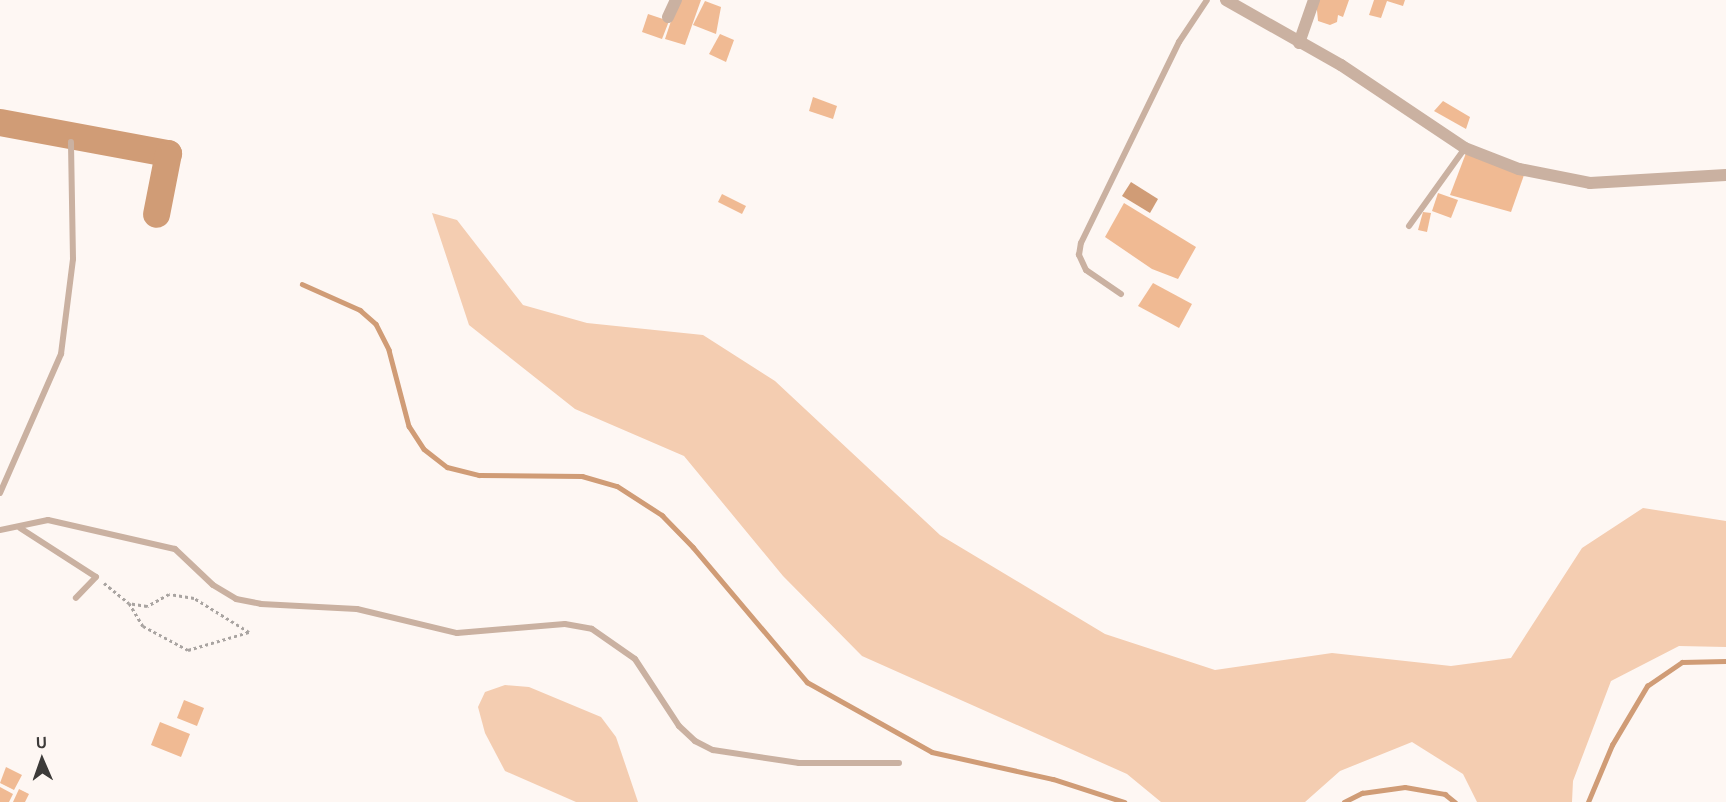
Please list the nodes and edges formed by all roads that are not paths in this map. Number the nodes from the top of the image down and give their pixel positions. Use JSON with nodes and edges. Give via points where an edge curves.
{"nodes":[{"id":1,"x":676,"y":0,"type":"edge"},
{"id":2,"x":1207,"y":0,"type":"edge"},
{"id":3,"x":1226,"y":0,"type":"edge"},
{"id":4,"x":1314,"y":0,"type":"edge"},
{"id":5,"x":668,"y":17,"type":"dead end"},
{"id":6,"x":1299,"y":43,"type":"junction"},
{"id":7,"x":71,"y":142,"type":"dead end"},
{"id":8,"x":1466,"y":148,"type":"junction"},
{"id":9,"x":1726,"y":175,"type":"edge"},
{"id":10,"x":1409,"y":226,"type":"dead end"},
{"id":11,"x":1120,"y":294,"type":"dead end"},
{"id":12,"x":0,"y":493,"type":"edge"},
{"id":13,"x":20,"y":528,"type":"junction"},
{"id":14,"x":0,"y":530,"type":"edge"},
{"id":15,"x":76,"y":598,"type":"dead end"},
{"id":16,"x":899,"y":763,"type":"dead end"}],
"edges":[{"from":1,"to":5,"type":"street"},
{"from":2,"to":11,"type":"lane","via":[[1179,42],[1081,243],[1082,266]]},
{"from":3,"to":6,"type":"street"},
{"from":4,"to":6,"type":"street"},
{"from":6,"to":8,"type":"street"},
{"from":7,"to":12,"type":"lane","via":[[73,259],[61,354]]},
{"from":8,"to":9,"type":"street","via":[[1546,178],[1590,183]]},
{"from":8,"to":10,"type":"lane"},
{"from":13,"to":14,"type":"lane"},
{"from":13,"to":15,"type":"lane","via":[[96,577]]},
{"from":13,"to":16,"type":"lane","via":[[48,520],[175,549],[213,585],[236,599],[261,604],[357,609],[457,633],[565,624],[592,629],[635,658],[679,726],[694,741],[713,750],[799,763]]}]}
